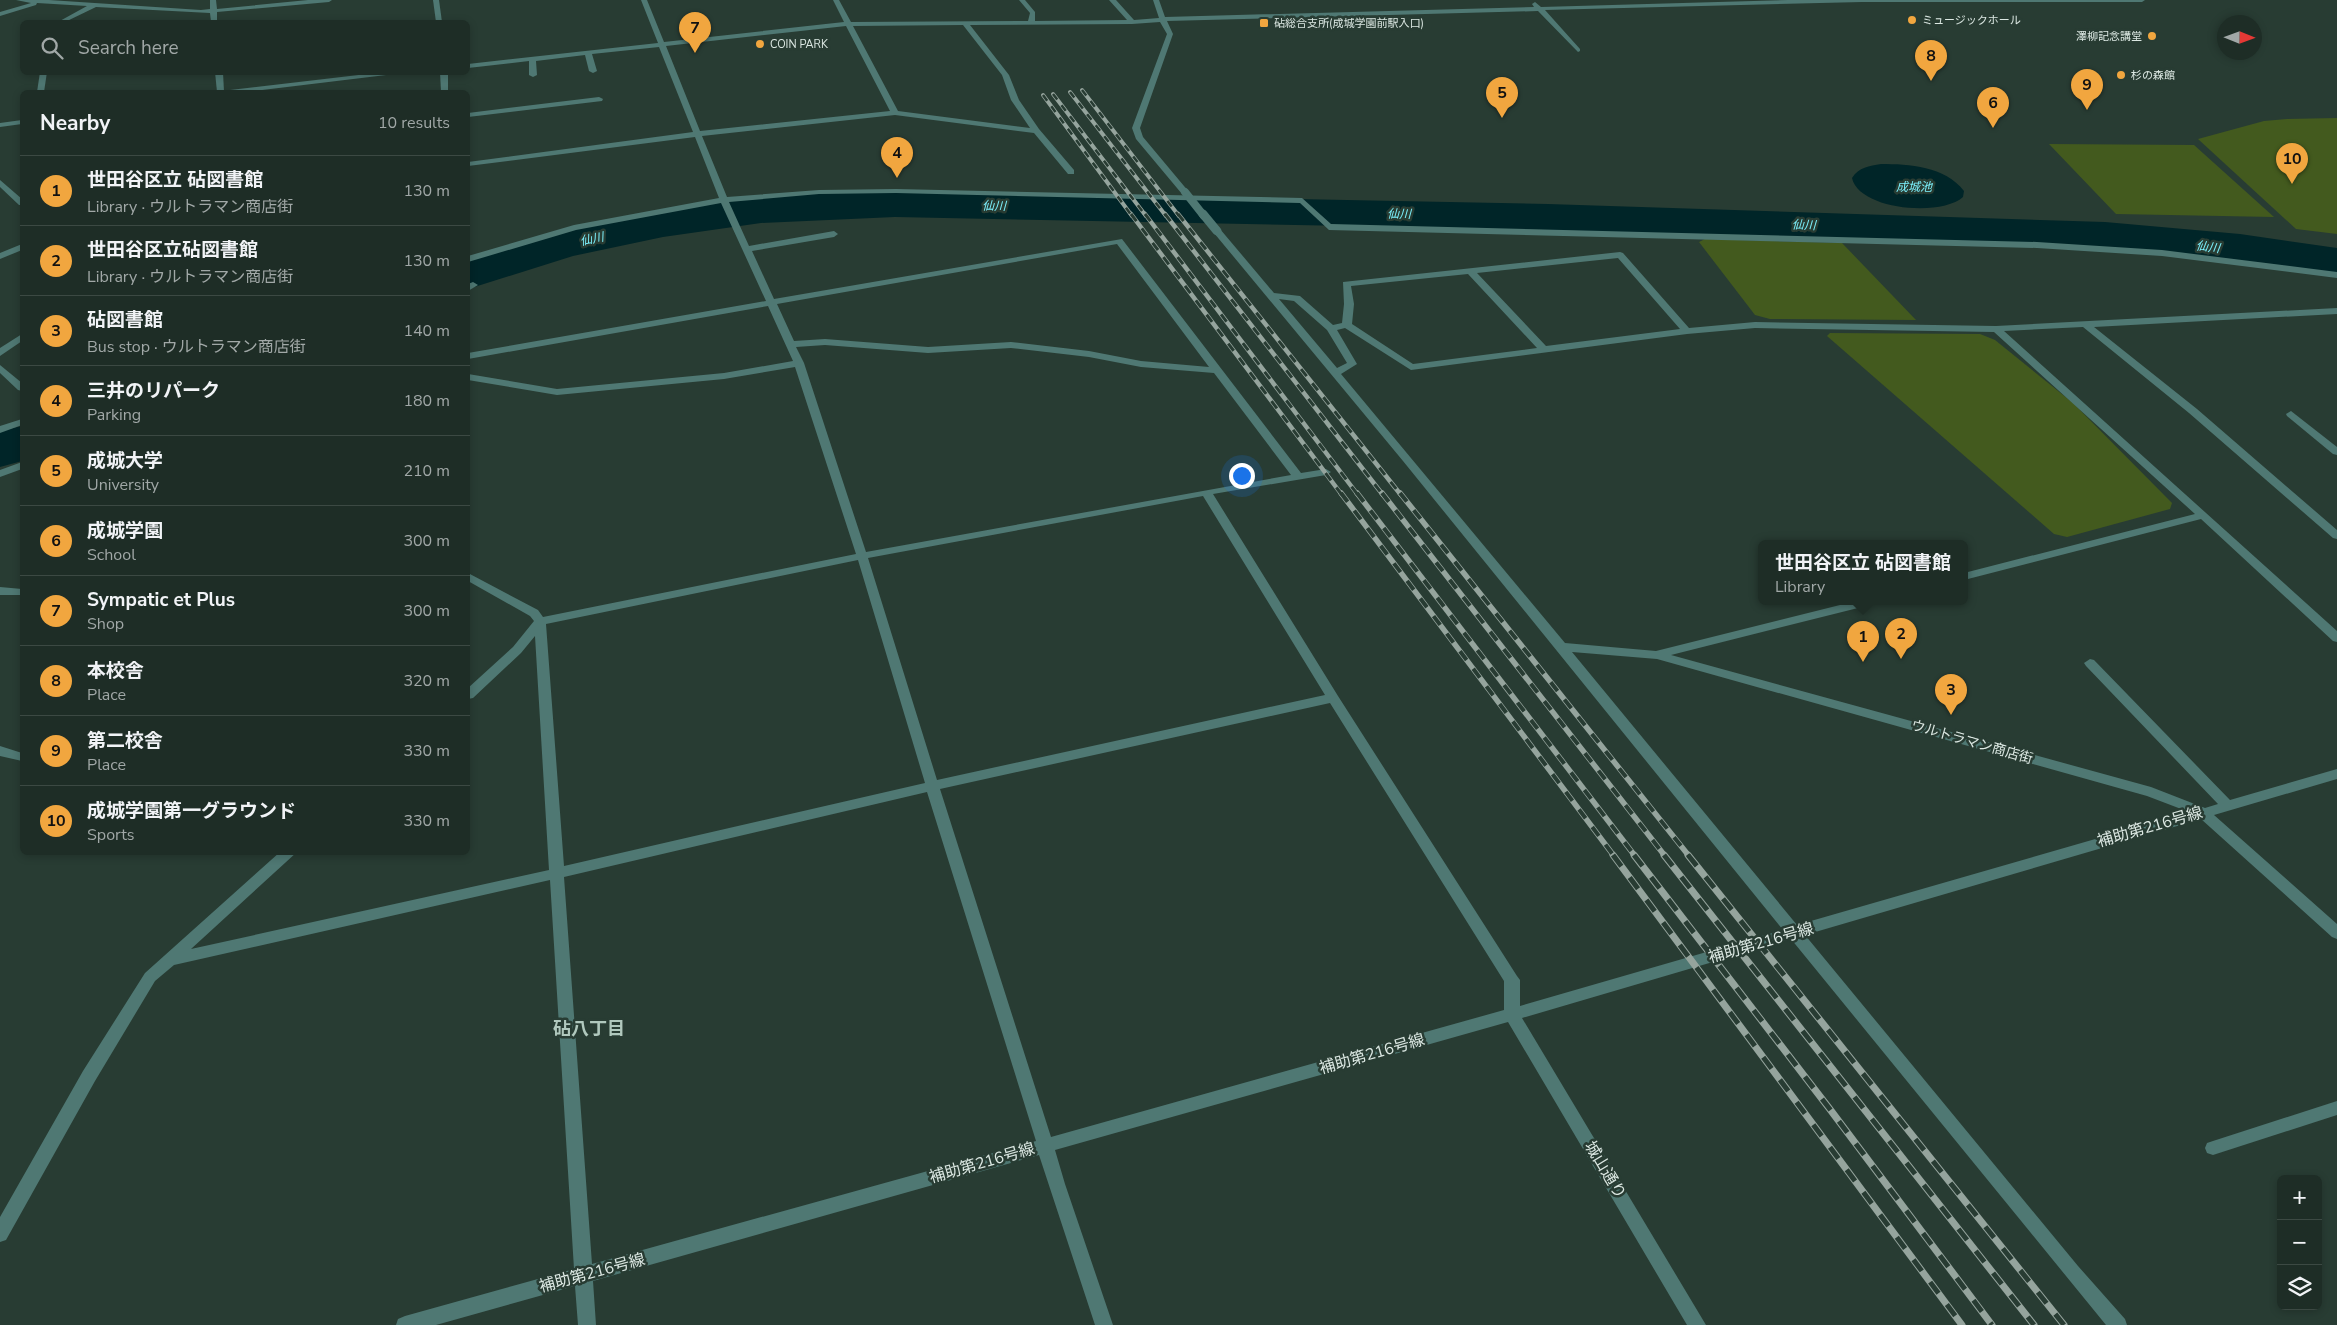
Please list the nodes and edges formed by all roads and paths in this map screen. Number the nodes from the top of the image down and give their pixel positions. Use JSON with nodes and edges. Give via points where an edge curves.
{"nodes":[{"id":1,"x":19,"y":0,"type":"edge"},
{"id":2,"x":213,"y":0,"type":"edge"},
{"id":3,"x":329,"y":0,"type":"edge"},
{"id":4,"x":436,"y":0,"type":"edge"},
{"id":5,"x":644,"y":0,"type":"edge"},
{"id":6,"x":836,"y":0,"type":"edge"},
{"id":7,"x":1022,"y":0,"type":"edge"},
{"id":8,"x":1112,"y":0,"type":"edge"},
{"id":9,"x":1156,"y":0,"type":"edge"},
{"id":10,"x":1532,"y":0,"type":"edge"},
{"id":11,"x":1862,"y":0,"type":"edge"},
{"id":12,"x":2142,"y":0,"type":"edge"},
{"id":13,"x":42,"y":2,"type":"junction"},
{"id":14,"x":95,"y":5,"type":"junction"},
{"id":15,"x":1539,"y":8,"type":"junction"},
{"id":16,"x":213,"y":11,"type":"junction"},
{"id":17,"x":0,"y":14,"type":"edge"},
{"id":18,"x":66,"y":20,"type":"edge"},
{"id":19,"x":214,"y":20,"type":"edge"},
{"id":20,"x":439,"y":20,"type":"edge"},
{"id":21,"x":1163,"y":20,"type":"junction"},
{"id":22,"x":1132,"y":22,"type":"junction"},
{"id":23,"x":1031,"y":23,"type":"junction"},
{"id":24,"x":849,"y":24,"type":"junction"},
{"id":25,"x":965,"y":24,"type":"junction"},
{"id":26,"x":663,"y":44,"type":"junction"},
{"id":27,"x":1578,"y":50,"type":"dead end"},
{"id":28,"x":588,"y":52,"type":"junction"},
{"id":29,"x":532,"y":58,"type":"junction"},
{"id":30,"x":470,"y":66,"type":"edge"},
{"id":31,"x":593,"y":71,"type":"dead end"},
{"id":32,"x":43,"y":75,"type":"edge"},
{"id":33,"x":219,"y":75,"type":"edge"},
{"id":34,"x":381,"y":75,"type":"edge"},
{"id":35,"x":444,"y":75,"type":"edge"},
{"id":36,"x":533,"y":75,"type":"dead end"},
{"id":37,"x":40,"y":90,"type":"edge"},
{"id":38,"x":221,"y":90,"type":"edge"},
{"id":39,"x":248,"y":90,"type":"edge"},
{"id":40,"x":445,"y":90,"type":"edge"},
{"id":41,"x":599,"y":99,"type":"dead end"},
{"id":42,"x":895,"y":113,"type":"junction"},
{"id":43,"x":470,"y":115,"type":"edge"},
{"id":44,"x":20,"y":122,"type":"edge"},
{"id":45,"x":0,"y":125,"type":"edge"},
{"id":46,"x":1036,"y":131,"type":"junction"},
{"id":47,"x":696,"y":134,"type":"junction"},
{"id":48,"x":470,"y":164,"type":"edge"},
{"id":49,"x":1071,"y":172,"type":"dead end"},
{"id":50,"x":0,"y":182,"type":"edge"},
{"id":51,"x":20,"y":200,"type":"edge"},
{"id":52,"x":725,"y":202,"type":"junction"},
{"id":53,"x":834,"y":234,"type":"dead end"},
{"id":54,"x":20,"y":248,"type":"edge"},
{"id":55,"x":746,"y":249,"type":"junction"},
{"id":56,"x":0,"y":256,"type":"edge"},
{"id":57,"x":470,"y":258,"type":"edge"},
{"id":58,"x":1470,"y":271,"type":"junction"},
{"id":59,"x":2337,"y":275,"type":"edge"},
{"id":60,"x":1272,"y":296,"type":"junction"},
{"id":61,"x":770,"y":302,"type":"junction"},
{"id":62,"x":2337,"y":310,"type":"edge"},
{"id":63,"x":2085,"y":324,"type":"junction"},
{"id":64,"x":1347,"y":325,"type":"junction"},
{"id":65,"x":1331,"y":328,"type":"junction"},
{"id":66,"x":1996,"y":329,"type":"junction"},
{"id":67,"x":1687,"y":331,"type":"junction"},
{"id":68,"x":20,"y":338,"type":"edge"},
{"id":69,"x":790,"y":344,"type":"junction"},
{"id":70,"x":1544,"y":350,"type":"junction"},
{"id":71,"x":0,"y":352,"type":"edge"},
{"id":72,"x":470,"y":356,"type":"edge"},
{"id":73,"x":799,"y":363,"type":"junction"},
{"id":74,"x":0,"y":368,"type":"edge"},
{"id":75,"x":1215,"y":370,"type":"junction"},
{"id":76,"x":1336,"y":373,"type":"junction"},
{"id":77,"x":470,"y":377,"type":"edge"},
{"id":78,"x":20,"y":386,"type":"edge"},
{"id":79,"x":2291,"y":414,"type":"dead end"},
{"id":80,"x":20,"y":423,"type":"edge"},
{"id":81,"x":0,"y":430,"type":"edge"},
{"id":82,"x":2337,"y":452,"type":"edge"},
{"id":83,"x":20,"y":466,"type":"edge"},
{"id":84,"x":1326,"y":472,"type":"dead end"},
{"id":85,"x":0,"y":474,"type":"edge"},
{"id":86,"x":1298,"y":477,"type":"junction"},
{"id":87,"x":1206,"y":492,"type":"junction"},
{"id":88,"x":2201,"y":516,"type":"junction"},
{"id":89,"x":2337,"y":536,"type":"edge"},
{"id":90,"x":862,"y":556,"type":"junction"},
{"id":91,"x":1968,"y":576,"type":"edge"},
{"id":92,"x":470,"y":577,"type":"edge"},
{"id":93,"x":0,"y":591,"type":"edge"},
{"id":94,"x":20,"y":592,"type":"edge"},
{"id":95,"x":1854,"y":605,"type":"edge"},
{"id":96,"x":540,"y":621,"type":"junction"},
{"id":97,"x":2337,"y":638,"type":"edge"},
{"id":98,"x":1561,"y":647,"type":"junction"},
{"id":99,"x":1657,"y":655,"type":"junction"},
{"id":100,"x":2090,"y":662,"type":"dead end"},
{"id":101,"x":470,"y":693,"type":"edge"},
{"id":102,"x":1333,"y":698,"type":"junction"},
{"id":103,"x":0,"y":751,"type":"edge"},
{"id":104,"x":20,"y":756,"type":"edge"},
{"id":105,"x":2337,"y":774,"type":"edge"},
{"id":106,"x":932,"y":785,"type":"junction"},
{"id":107,"x":2227,"y":805,"type":"junction"},
{"id":108,"x":2202,"y":812,"type":"junction"},
{"id":109,"x":287,"y":855,"type":"edge"},
{"id":110,"x":558,"y":873,"type":"junction"},
{"id":111,"x":1796,"y":933,"type":"junction"},
{"id":112,"x":2337,"y":933,"type":"edge"},
{"id":113,"x":169,"y":960,"type":"junction"},
{"id":114,"x":1512,"y":1014,"type":"junction"},
{"id":115,"x":2337,"y":1108,"type":"edge"},
{"id":116,"x":1046,"y":1146,"type":"junction"},
{"id":117,"x":2213,"y":1148,"type":"dead end"},
{"id":118,"x":0,"y":1234,"type":"edge"},
{"id":119,"x":584,"y":1275,"type":"junction"},
{"id":120,"x":405,"y":1325,"type":"edge"},
{"id":121,"x":587,"y":1325,"type":"edge"},
{"id":122,"x":1104,"y":1325,"type":"edge"},
{"id":123,"x":1697,"y":1325,"type":"edge"},
{"id":124,"x":2118,"y":1325,"type":"edge"}],
"edges":[{"from":1,"to":13,"type":"street"},
{"from":2,"to":16,"type":"street"},
{"from":3,"to":16,"type":"street"},
{"from":4,"to":20,"type":"street"},
{"from":5,"to":26,"type":"street"},
{"from":6,"to":24,"type":"street"},
{"from":7,"to":23,"type":"street","via":[[1033,13]]},
{"from":8,"to":22,"type":"street"},
{"from":9,"to":21,"type":"street"},
{"from":10,"to":15,"type":"street"},
{"from":11,"to":12,"type":"street"},
{"from":11,"to":15,"type":"street"},
{"from":13,"to":14,"type":"street"},
{"from":13,"to":17,"type":"street"},
{"from":14,"to":16,"type":"street"},
{"from":14,"to":18,"type":"street"},
{"from":15,"to":21,"type":"street"},
{"from":15,"to":27,"type":"street"},
{"from":16,"to":19,"type":"street"},
{"from":21,"to":22,"type":"street"},
{"from":21,"to":60,"type":"street","bridge":true,"via":[[1170,34],[1136,128],[1139,137]]},
{"from":22,"to":23,"type":"street"},
{"from":23,"to":25,"type":"street"},
{"from":24,"to":25,"type":"street"},
{"from":24,"to":26,"type":"street"},
{"from":24,"to":42,"type":"street"},
{"from":25,"to":46,"type":"street","via":[[1005,75],[1015,100]]},
{"from":26,"to":28,"type":"street"},
{"from":26,"to":47,"type":"street"},
{"from":28,"to":29,"type":"street"},
{"from":28,"to":31,"type":"street"},
{"from":29,"to":30,"type":"street"},
{"from":29,"to":36,"type":"street"},
{"from":32,"to":37,"type":"street"},
{"from":33,"to":38,"type":"street"},
{"from":34,"to":39,"type":"street"},
{"from":35,"to":40,"type":"street"},
{"from":41,"to":43,"type":"street"},
{"from":42,"to":46,"type":"street"},
{"from":42,"to":47,"type":"street"},
{"from":44,"to":45,"type":"street"},
{"from":46,"to":49,"type":"street"},
{"from":47,"to":48,"type":"street"},
{"from":47,"to":52,"type":"street"},
{"from":50,"to":51,"type":"street"},
{"from":52,"to":55,"type":"street"},
{"from":52,"to":57,"type":"street","via":[[574,228]]},
{"from":52,"to":59,"type":"street","via":[[819,192],[896,191],[1302,201],[1329,226],[2037,245],[2162,253]]},
{"from":53,"to":55,"type":"street"},
{"from":54,"to":56,"type":"street"},
{"from":55,"to":61,"type":"street"},
{"from":58,"to":64,"type":"street","via":[[1346,284],[1349,304]]},
{"from":58,"to":67,"type":"street","via":[[1620,255]]},
{"from":58,"to":70,"type":"street"},
{"from":60,"to":65,"type":"street","via":[[1297,298]]},
{"from":60,"to":76,"type":"street"},
{"from":61,"to":69,"type":"street"},
{"from":61,"to":72,"type":"street"},
{"from":61,"to":75,"type":"street","via":[[1119,241]]},
{"from":62,"to":63,"type":"street"},
{"from":63,"to":66,"type":"street"},
{"from":63,"to":89,"type":"street","via":[[2193,411]]},
{"from":64,"to":65,"type":"street"},
{"from":64,"to":70,"type":"street","via":[[1411,367]]},
{"from":65,"to":76,"type":"street","via":[[1352,364]]},
{"from":66,"to":67,"type":"street","via":[[1755,325]]},
{"from":66,"to":88,"type":"street","via":[[2091,411]]},
{"from":67,"to":70,"type":"street"},
{"from":68,"to":71,"type":"street"},
{"from":69,"to":73,"type":"street"},
{"from":69,"to":75,"type":"street","via":[[825,342],[928,350],[1011,345],[1141,364]]},
{"from":73,"to":77,"type":"street","via":[[724,376],[558,392]]},
{"from":73,"to":90,"type":"street"},
{"from":74,"to":78,"type":"street"},
{"from":75,"to":86,"type":"street"},
{"from":76,"to":98,"type":"street"},
{"from":79,"to":82,"type":"street"},
{"from":80,"to":81,"type":"street"},
{"from":83,"to":85,"type":"street"},
{"from":84,"to":86,"type":"street"},
{"from":86,"to":87,"type":"street"},
{"from":87,"to":90,"type":"street"},
{"from":87,"to":102,"type":"street"},
{"from":88,"to":91,"type":"street"},
{"from":88,"to":97,"type":"street"},
{"from":90,"to":96,"type":"street"},
{"from":90,"to":106,"type":"street"},
{"from":92,"to":96,"type":"street","via":[[534,613]]},
{"from":93,"to":94,"type":"street"},
{"from":95,"to":99,"type":"street"},
{"from":96,"to":101,"type":"street","via":[[517,650]]},
{"from":96,"to":110,"type":"street"},
{"from":98,"to":99,"type":"street","name":"ウルトラマン商店街"},
{"from":98,"to":111,"type":"street"},
{"from":99,"to":108,"type":"street","name":"ウルトラマン商店街","via":[[2150,792]]},
{"from":100,"to":107,"type":"street"},
{"from":102,"to":106,"type":"street"},
{"from":102,"to":114,"type":"street","via":[[1512,980]]},
{"from":103,"to":104,"type":"street"},
{"from":105,"to":107,"type":"street","name":"補助第216号線"},
{"from":106,"to":110,"type":"street"},
{"from":106,"to":116,"type":"street"},
{"from":107,"to":108,"type":"street","name":"補助第216号線"},
{"from":108,"to":111,"type":"street","name":"補助第216号線"},
{"from":108,"to":112,"type":"street","name":"ウルトラマン商店街"},
{"from":109,"to":113,"type":"street"},
{"from":110,"to":113,"type":"street"},
{"from":110,"to":119,"type":"street"},
{"from":111,"to":114,"type":"street","name":"補助第216号線"},
{"from":111,"to":124,"type":"street"},
{"from":113,"to":118,"type":"street","via":[[150,977]]},
{"from":114,"to":116,"type":"street","name":"補助第216号線"},
{"from":114,"to":123,"type":"street","name":"城山通り"},
{"from":115,"to":117,"type":"street"},
{"from":116,"to":119,"type":"street","name":"補助第216号線"},
{"from":116,"to":122,"type":"street"},
{"from":119,"to":120,"type":"street","name":"補助第216号線"},
{"from":119,"to":121,"type":"street"}]}
